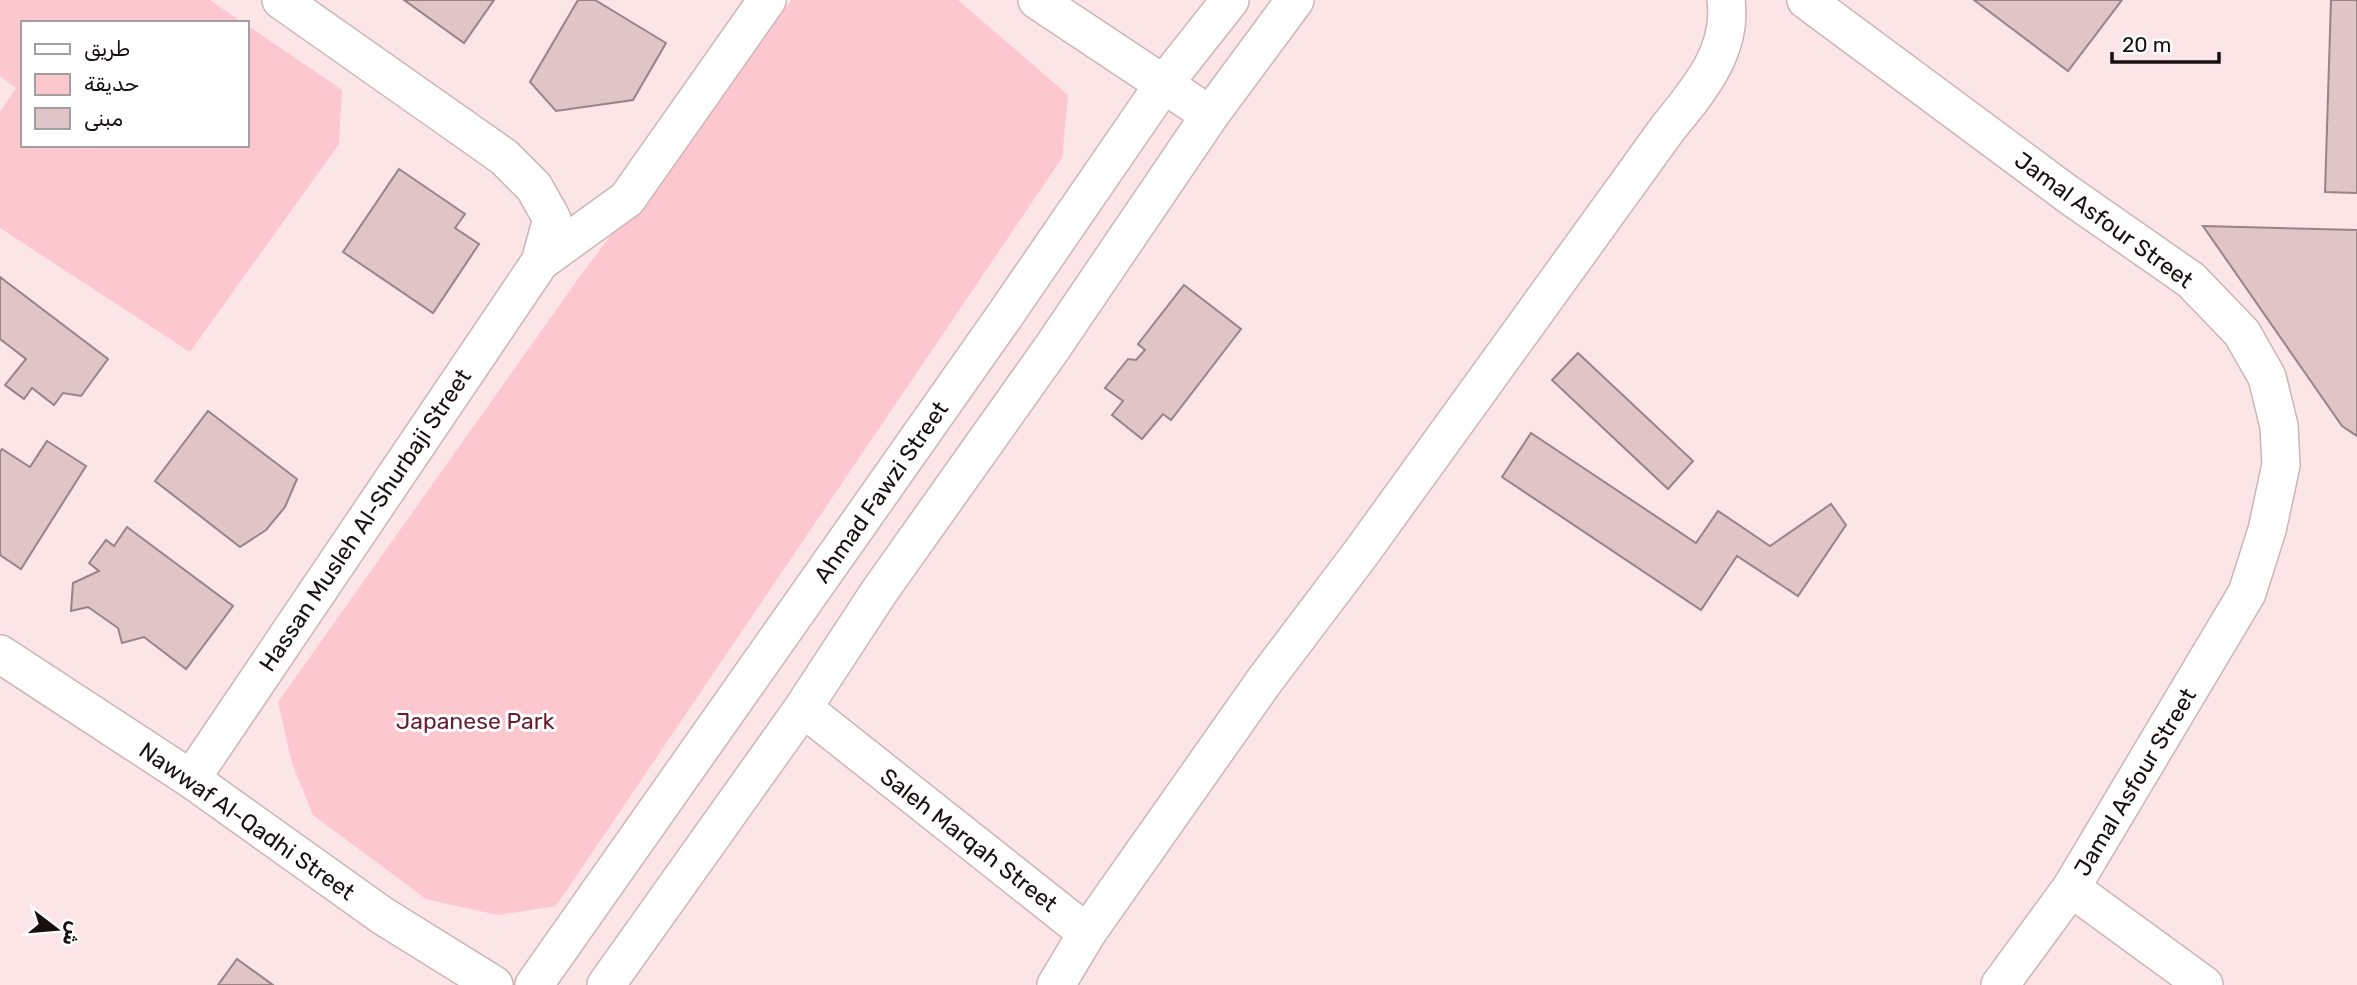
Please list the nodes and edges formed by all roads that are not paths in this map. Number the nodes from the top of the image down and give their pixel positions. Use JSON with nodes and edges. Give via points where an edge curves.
{"nodes":[{"id":1,"x":281,"y":0,"type":"edge"},
{"id":2,"x":767,"y":0,"type":"edge"},
{"id":3,"x":1037,"y":0,"type":"edge"},
{"id":4,"x":1230,"y":0,"type":"edge"},
{"id":5,"x":1295,"y":0,"type":"edge"},
{"id":6,"x":1726,"y":0,"type":"edge"},
{"id":7,"x":1806,"y":0,"type":"edge"},
{"id":8,"x":1163,"y":85,"type":"junction"},
{"id":9,"x":1210,"y":115,"type":"junction"},
{"id":10,"x":540,"y":262,"type":"junction"},
{"id":11,"x":0,"y":654,"type":"edge"},
{"id":12,"x":803,"y":708,"type":"junction"},
{"id":13,"x":191,"y":779,"type":"junction"},
{"id":14,"x":2071,"y":888,"type":"junction"},
{"id":15,"x":1087,"y":933,"type":"junction"},
{"id":16,"x":494,"y":985,"type":"edge"},
{"id":17,"x":534,"y":985,"type":"edge"},
{"id":18,"x":606,"y":985,"type":"edge"},
{"id":19,"x":1056,"y":985,"type":"edge"},
{"id":20,"x":2000,"y":985,"type":"edge"},
{"id":21,"x":2204,"y":985,"type":"edge"}],
"edges":[{"from":1,"to":10,"type":"street","name":"Hassan Musleh Al-Shurbaji Street","via":[[504,157],[534,187],[552,219]]},
{"from":2,"to":10,"type":"street","name":"Hassan Musleh Al-Shurbaji Street","via":[[627,199]]},
{"from":3,"to":8,"type":"street"},
{"from":4,"to":8,"type":"street","name":"Ahmad Fawzi Street"},
{"from":5,"to":9,"type":"street"},
{"from":6,"to":15,"type":"street","via":[[1727,24],[1720,51],[1704,83],[1265,680]]},
{"from":7,"to":14,"type":"street","name":"Jamal Asfour Street","via":[[2191,280],[2242,333],[2267,377],[2279,426],[2281,465],[2247,593]]},
{"from":8,"to":9,"type":"street"},
{"from":8,"to":17,"type":"street","name":"Ahmad Fawzi Street"},
{"from":9,"to":12,"type":"street"},
{"from":10,"to":13,"type":"street","name":"Hassan Musleh Al-Shurbaji Street"},
{"from":11,"to":13,"type":"street","name":"Nawwaf Al-Qadhi Street"},
{"from":12,"to":15,"type":"street","name":"Saleh Marqah Street"},
{"from":12,"to":18,"type":"street"},
{"from":13,"to":16,"type":"street","name":"Nawwaf Al-Qadhi Street","via":[[383,916]]},
{"from":14,"to":20,"type":"street","name":"Jamal Asfour Street"},
{"from":14,"to":21,"type":"street"},
{"from":15,"to":19,"type":"street"}]}
